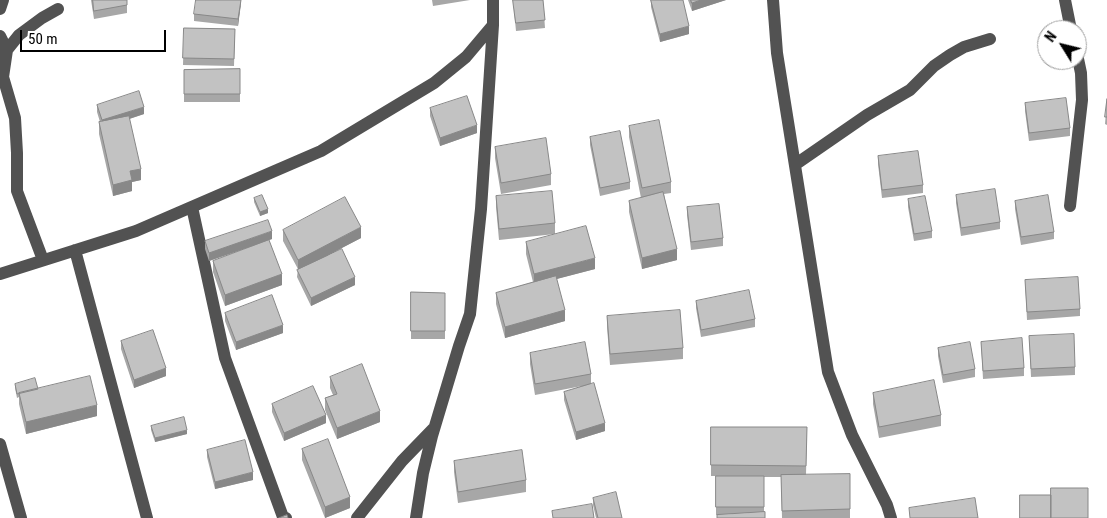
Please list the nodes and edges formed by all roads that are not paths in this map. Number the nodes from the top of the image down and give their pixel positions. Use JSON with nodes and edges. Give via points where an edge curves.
{"nodes":[{"id":1,"x":3,"y":0,"type":"edge"},
{"id":2,"x":493,"y":0,"type":"edge"},
{"id":3,"x":773,"y":0,"type":"edge"},
{"id":4,"x":1065,"y":0,"type":"edge"},
{"id":5,"x":0,"y":9,"type":"edge"},
{"id":6,"x":58,"y":9,"type":"dead end"},
{"id":7,"x":1070,"y":20,"type":"edge"},
{"id":8,"x":493,"y":25,"type":"junction"},
{"id":9,"x":0,"y":36,"type":"edge"},
{"id":10,"x":990,"y":39,"type":"dead end"},
{"id":11,"x":4,"y":51,"type":"edge"},
{"id":12,"x":1080,"y":70,"type":"edge"},
{"id":13,"x":796,"y":164,"type":"junction"},
{"id":14,"x":1070,"y":206,"type":"dead end"},
{"id":15,"x":192,"y":207,"type":"junction"},
{"id":16,"x":75,"y":250,"type":"junction"},
{"id":17,"x":44,"y":260,"type":"junction"},
{"id":18,"x":0,"y":274,"type":"edge"},
{"id":19,"x":435,"y":427,"type":"junction"},
{"id":20,"x":0,"y":444,"type":"edge"},
{"id":21,"x":21,"y":518,"type":"edge"},
{"id":22,"x":147,"y":518,"type":"edge"},
{"id":23,"x":286,"y":518,"type":"edge"},
{"id":24,"x":357,"y":518,"type":"edge"},
{"id":25,"x":416,"y":518,"type":"edge"},
{"id":26,"x":891,"y":518,"type":"edge"}],
"edges":[{"from":1,"to":5,"type":"street"},
{"from":2,"to":8,"type":"street"},
{"from":3,"to":13,"type":"street","via":[[777,53]]},
{"from":4,"to":7,"type":"street"},
{"from":6,"to":11,"type":"street","via":[[19,35]]},
{"from":8,"to":15,"type":"street","via":[[466,57],[434,83],[321,151]]},
{"from":8,"to":19,"type":"street","via":[[481,209],[470,314]]},
{"from":9,"to":11,"type":"street"},
{"from":10,"to":13,"type":"street","via":[[950,54],[910,90],[866,115]]},
{"from":11,"to":17,"type":"street","via":[[3,77],[15,118],[17,191]]},
{"from":12,"to":14,"type":"street","via":[[1082,100]]},
{"from":13,"to":26,"type":"street","via":[[828,372],[852,435],[888,505]]},
{"from":15,"to":16,"type":"street","via":[[136,231]]},
{"from":15,"to":23,"type":"street","via":[[225,358]]},
{"from":16,"to":17,"type":"street"},
{"from":16,"to":22,"type":"street"},
{"from":17,"to":18,"type":"street"},
{"from":19,"to":24,"type":"street","via":[[402,461]]},
{"from":19,"to":25,"type":"street"},
{"from":20,"to":21,"type":"street"}]}
